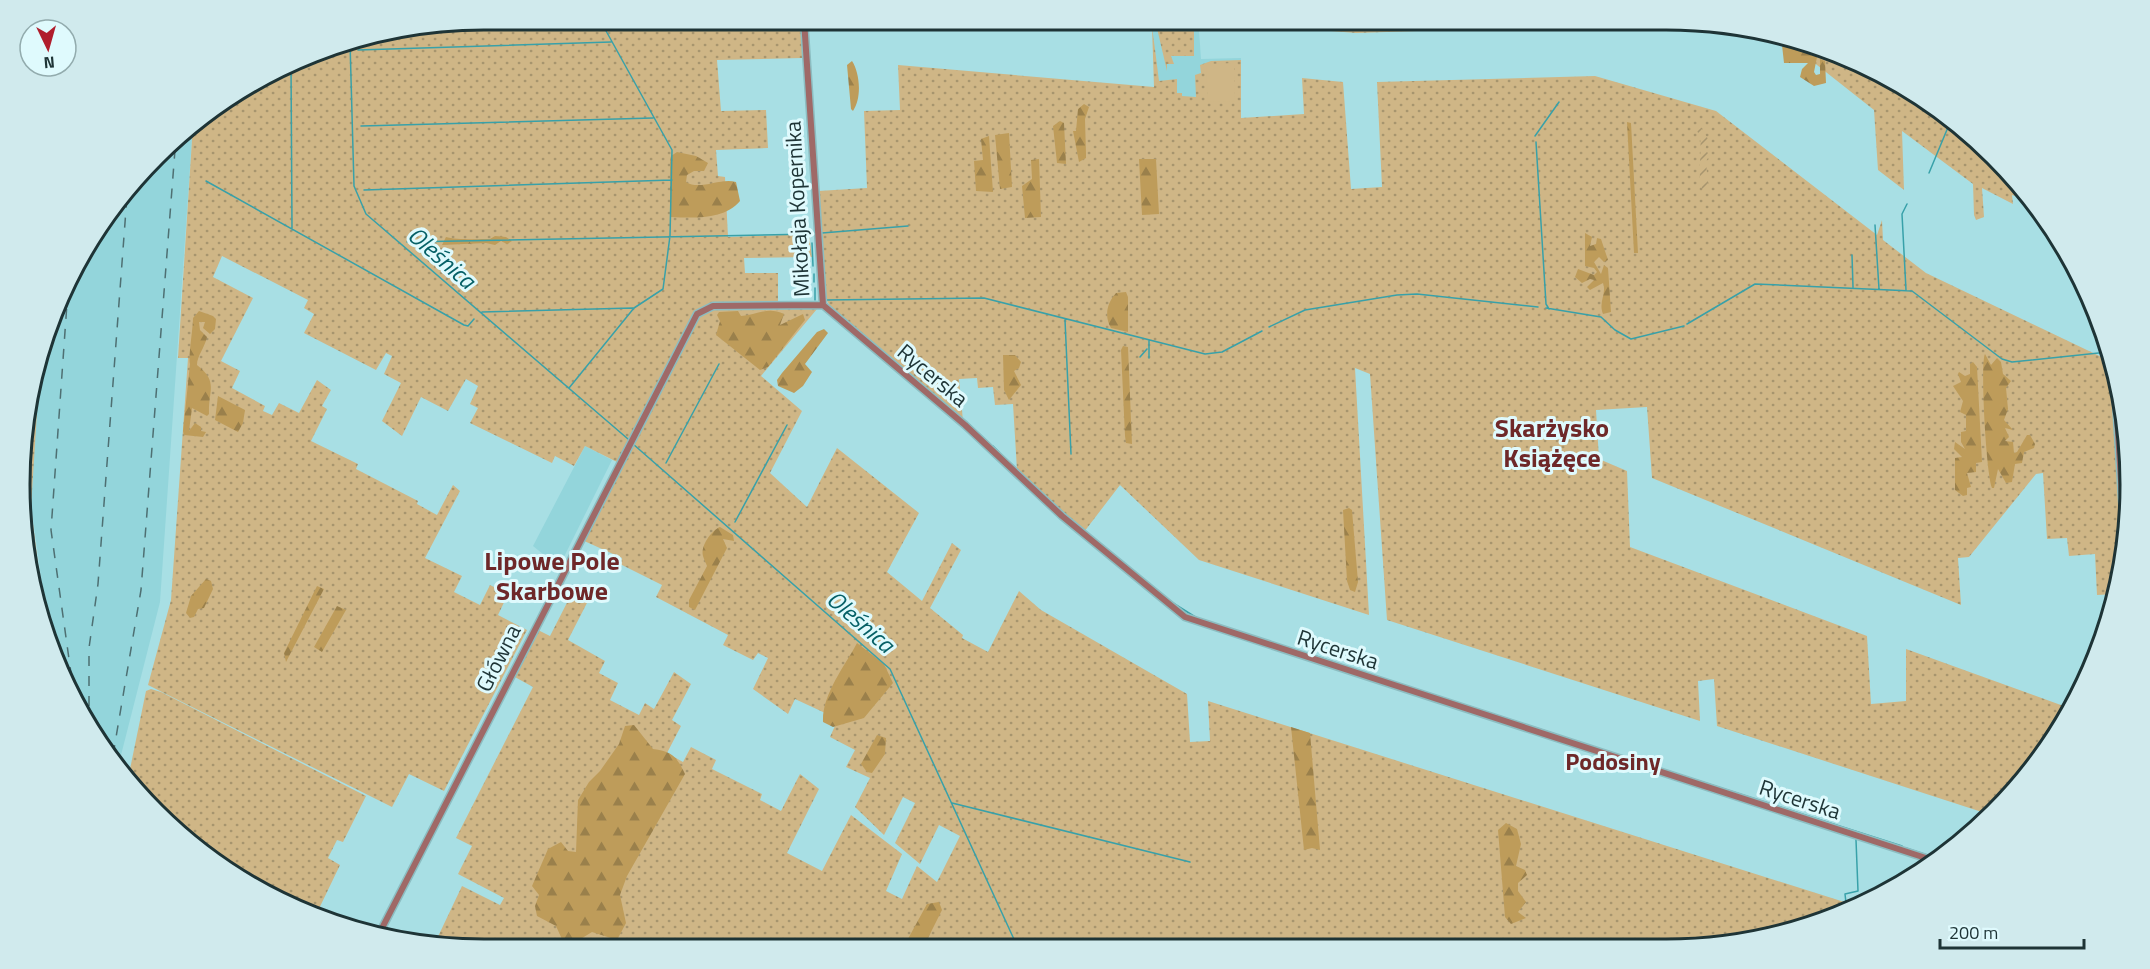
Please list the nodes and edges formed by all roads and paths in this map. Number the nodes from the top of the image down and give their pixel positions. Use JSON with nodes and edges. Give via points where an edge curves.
{"nodes":[{"id":1,"x":805,"y":30,"type":"edge"},
{"id":2,"x":823,"y":305,"type":"junction"},
{"id":3,"x":630,"y":442,"type":"joint"},
{"id":4,"x":1924,"y":858,"type":"edge"},
{"id":5,"x":382,"y":927,"type":"edge"}],
"edges":[{"from":1,"to":2,"type":"street","name":"Mikołaja Kopernika"},
{"from":2,"to":3,"type":"street","name":"Mikołaja Kopernika","via":[[725,305],[702,309]]},
{"from":2,"to":4,"type":"street","name":"Rycerska","via":[[965,425],[1062,516],[1185,617]]},
{"from":3,"to":5,"type":"street","name":"Główna"}]}
